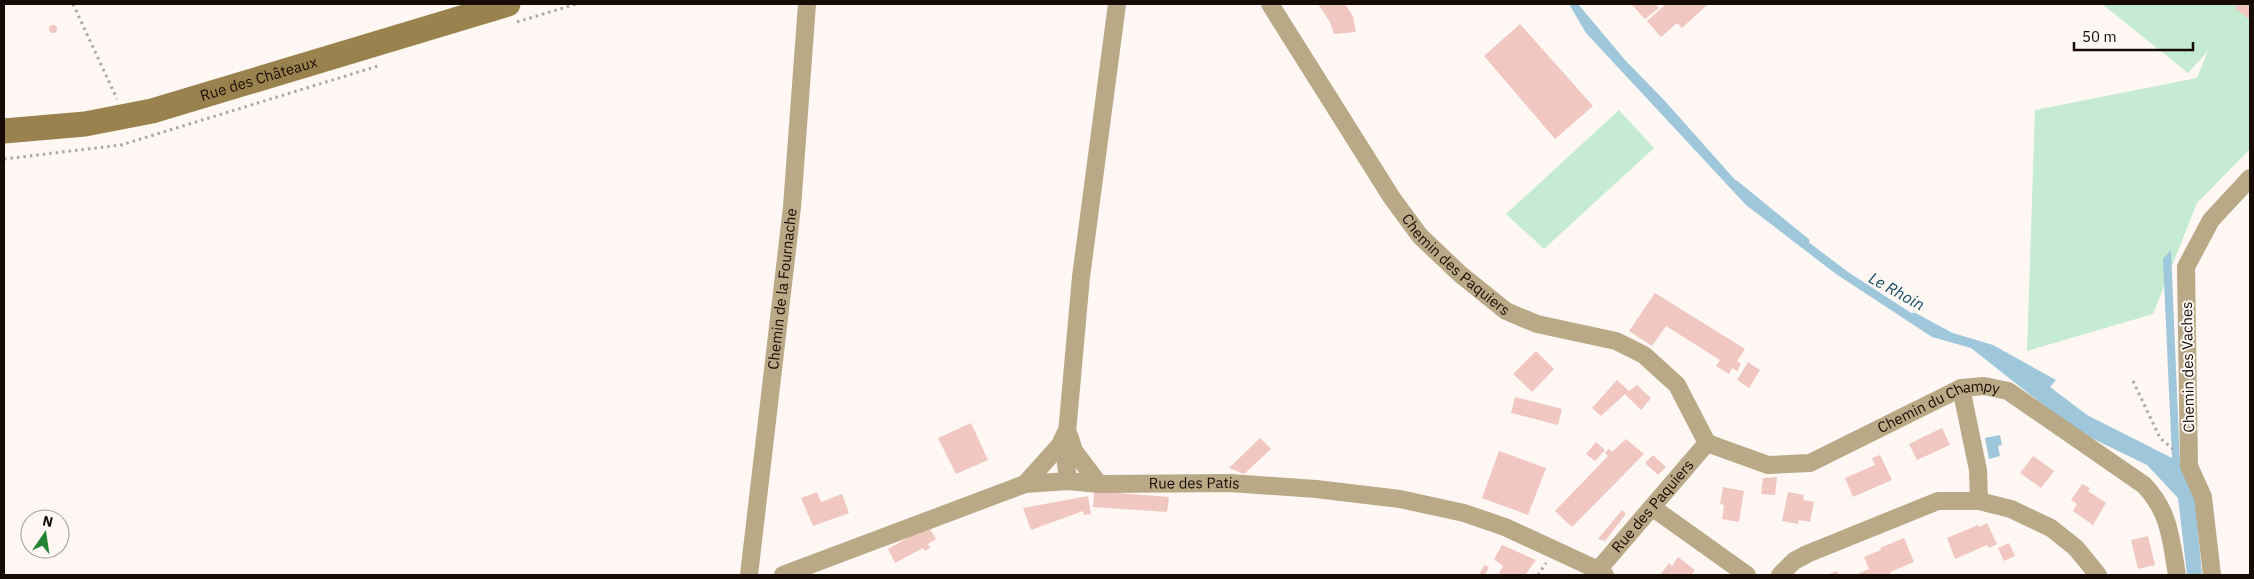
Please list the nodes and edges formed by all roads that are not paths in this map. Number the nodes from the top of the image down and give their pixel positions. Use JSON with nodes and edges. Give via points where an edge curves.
{"nodes":[{"id":1,"x":807,"y":4,"type":"edge"},
{"id":2,"x":1116,"y":4,"type":"edge"},
{"id":3,"x":1270,"y":4,"type":"edge"},
{"id":4,"x":511,"y":14,"type":"edge"},
{"id":5,"x":4,"y":131,"type":"edge"},
{"id":6,"x":2250,"y":178,"type":"edge"},
{"id":7,"x":1961,"y":388,"type":"junction"},
{"id":8,"x":1067,"y":429,"type":"junction"},
{"id":9,"x":1707,"y":443,"type":"junction"},
{"id":10,"x":1068,"y":481,"type":"junction"},
{"id":11,"x":1026,"y":484,"type":"junction"},
{"id":12,"x":1099,"y":484,"type":"junction"},
{"id":13,"x":1979,"y":501,"type":"junction"},
{"id":14,"x":1653,"y":508,"type":"junction"},
{"id":15,"x":1602,"y":572,"type":"edge"},
{"id":16,"x":749,"y":575,"type":"edge"},
{"id":17,"x":783,"y":575,"type":"edge"},
{"id":18,"x":1747,"y":575,"type":"edge"},
{"id":19,"x":1780,"y":575,"type":"edge"},
{"id":20,"x":2098,"y":575,"type":"edge"},
{"id":21,"x":2177,"y":575,"type":"edge"},
{"id":22,"x":2212,"y":575,"type":"edge"}],
"edges":[{"from":1,"to":16,"type":"street","name":"Chemin de la Fournache","via":[[792,207]]},
{"from":2,"to":8,"type":"street","via":[[1081,277]]},
{"from":3,"to":9,"type":"street","name":"Chemin des Paquiers","via":[[1392,198],[1420,236],[1506,311],[1537,324],[1616,341],[1644,355],[1677,385]]},
{"from":4,"to":5,"type":"street","name":"Rue des Châteaux","via":[[123,118]]},
{"from":6,"to":22,"type":"street","name":"Chemin des Vaches","via":[[2211,220],[2186,267],[2189,466],[2203,497]]},
{"from":7,"to":9,"type":"street","name":"Chemin du Champy","via":[[1810,463],[1768,465]]},
{"from":7,"to":13,"type":"street","via":[[1978,470]]},
{"from":7,"to":21,"type":"street","name":"Chemin du Champy","via":[[1984,386],[2008,391],[2144,485],[2157,498],[2166,519]]},
{"from":8,"to":10,"type":"street"},
{"from":8,"to":11,"type":"street","via":[[1060,445]]},
{"from":8,"to":12,"type":"street","via":[[1074,451]]},
{"from":9,"to":14,"type":"street","name":"Rue des Paquiers"},
{"from":10,"to":11,"type":"street","name":"Rue des Patis"},
{"from":10,"to":12,"type":"street","name":"Rue des Patis"},
{"from":11,"to":17,"type":"street","name":"Rue des Patis"},
{"from":12,"to":15,"type":"street","name":"Rue des Patis","via":[[1230,483],[1400,499],[1505,527]]},
{"from":13,"to":19,"type":"street","via":[[1938,501],[1807,554]]},
{"from":13,"to":20,"type":"street","via":[[2011,509],[2051,528],[2076,548]]},
{"from":14,"to":15,"type":"street","name":"Rue des Paquiers"},
{"from":14,"to":18,"type":"street"}]}
